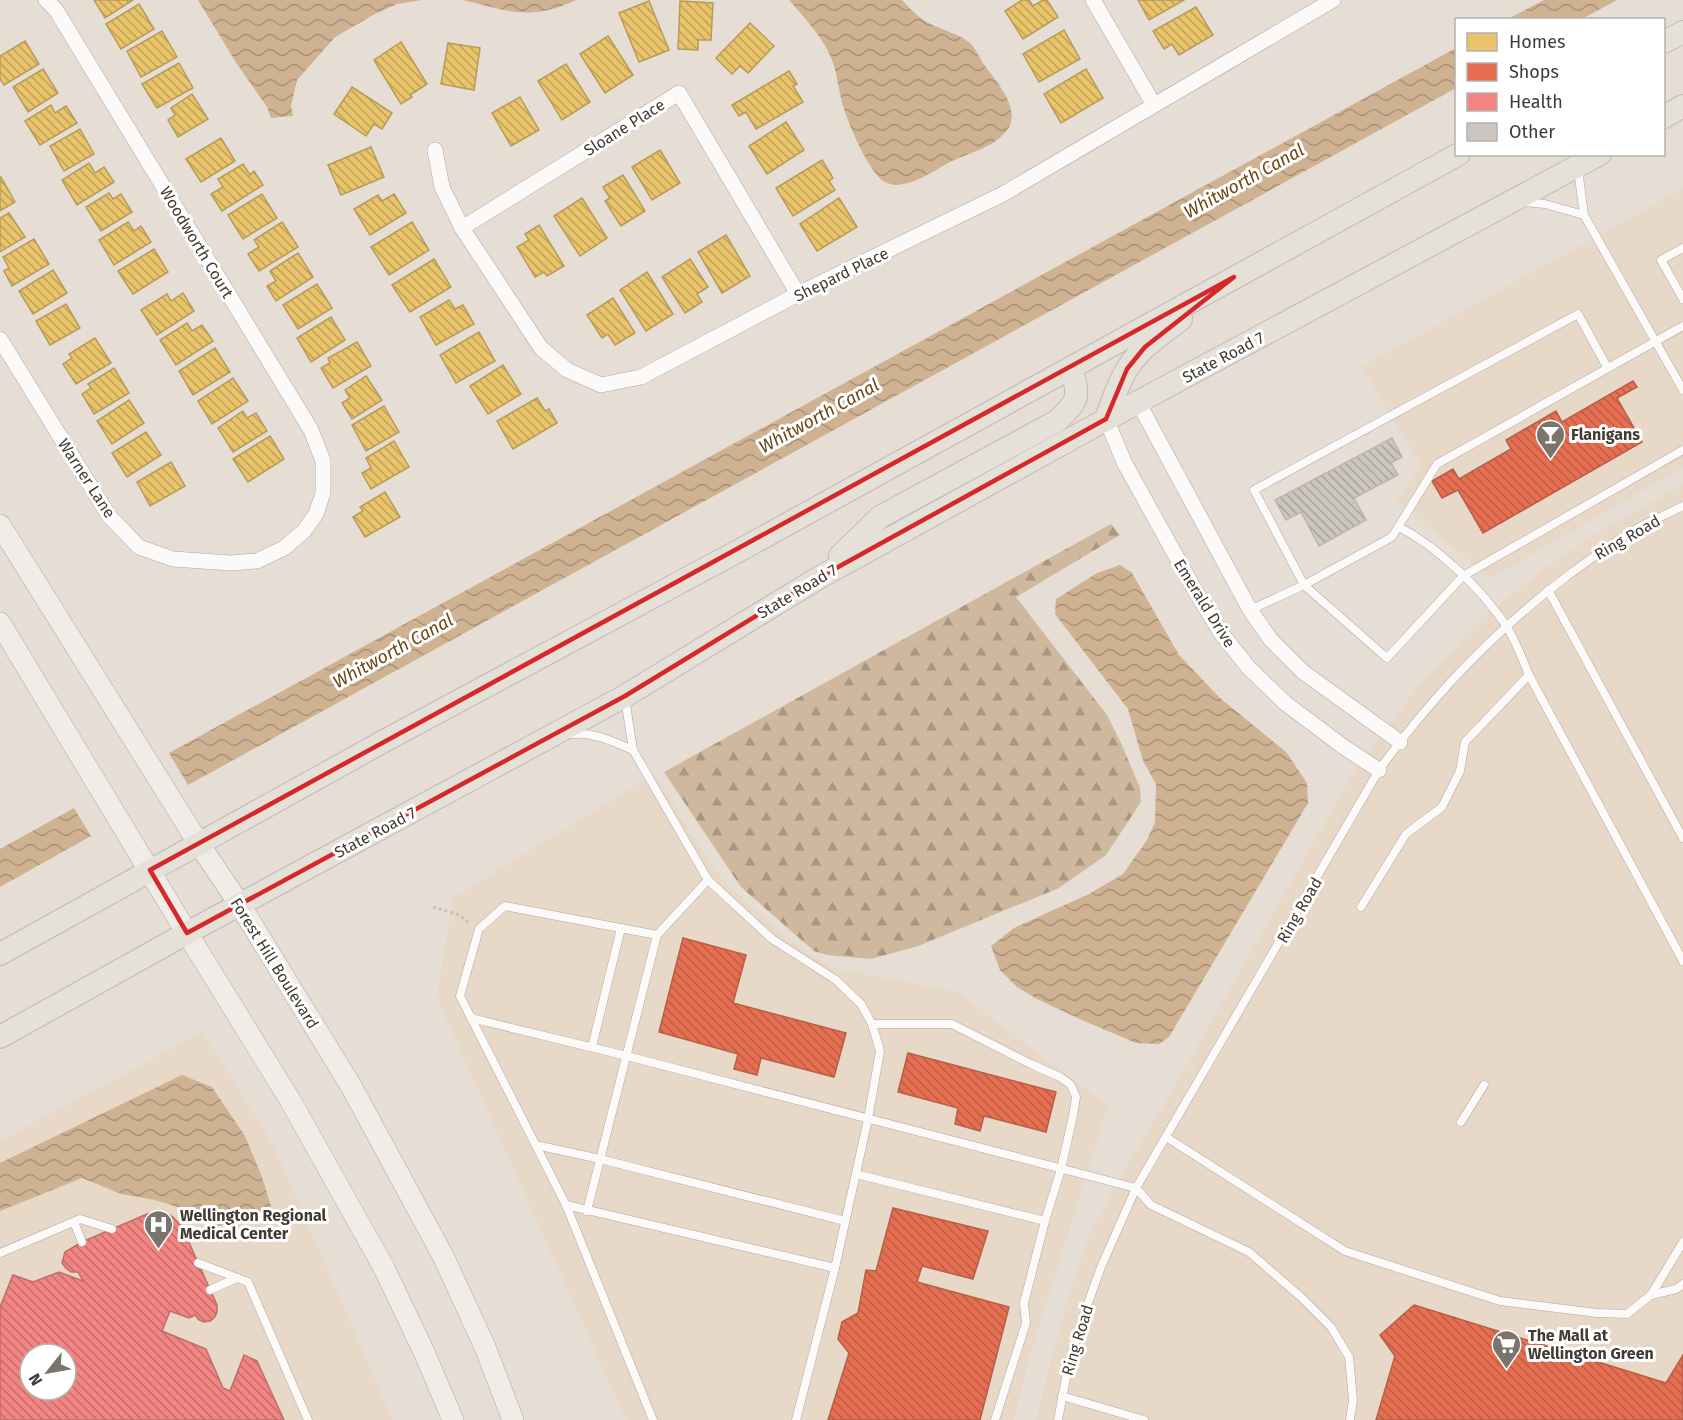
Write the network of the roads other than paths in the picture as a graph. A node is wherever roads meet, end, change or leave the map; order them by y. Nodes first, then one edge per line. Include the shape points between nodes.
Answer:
1 (46, 0) edge
2 (1093, 0) edge
3 (1333, 0) edge
4 (1683, 32) edge
5 (1665, 41) edge
6 (1154, 105) junction
7 (1683, 106) edge
8 (1665, 116) edge
9 (435, 150) dead end
10 (1455, 156) edge
11 (1597, 156) edge
12 (1578, 167) junction
13 (1515, 201) junction
14 (1584, 215) junction
15 (462, 228) junction
16 (1683, 248) edge
17 (1234, 277) junction
18 (798, 294) junction
19 (1683, 299) edge
20 (1683, 326) edge
21 (0, 339) edge
22 (1654, 341) junction
23 (1071, 368) junction
24 (1607, 368) junction
25 (1683, 390) edge
26 (1138, 402) junction
27 (1106, 419) junction
28 (1683, 450) edge
29 (323, 493) joint
30 (1683, 506) edge
31 (0, 525) edge
32 (1399, 527) junction
33 (820, 576) junction
34 (1463, 576) junction
35 (1304, 585) junction
36 (1548, 590) junction
37 (1250, 610) junction
38 (0, 623) edge
39 (1506, 626) junction
40 (1529, 675) junction
41 (625, 696) junction
42 (554, 735) junction
43 (1400, 742) junction
44 (633, 750) junction
45 (1379, 770) junction
46 (1683, 838) edge
47 (198, 844) junction
48 (150, 870) junction
49 (708, 880) junction
50 (240, 905) junction
51 (1361, 907) dead end
52 (621, 928) junction
53 (187, 933) junction
54 (657, 935) junction
55 (0, 954) edge
56 (1683, 961) edge
57 (471, 1018) junction
58 (872, 1024) junction
59 (0, 1037) edge
60 (592, 1047) junction
61 (627, 1056) junction
62 (1484, 1085) dead end
63 (868, 1119) junction
64 (1461, 1122) dead end
65 (1166, 1137) junction
66 (536, 1145) junction
67 (600, 1160) junction
68 (1061, 1169) junction
69 (856, 1174) junction
70 (1136, 1188) junction
71 (566, 1205) junction
72 (587, 1210) junction
73 (845, 1221) junction
74 (1045, 1221) junction
75 (74, 1222) junction
76 (112, 1229) dead end
77 (82, 1242) dead end
78 (1683, 1242) edge
79 (0, 1253) edge
80 (198, 1263) dead end
81 (835, 1268) junction
82 (237, 1278) junction
83 (1683, 1284) edge
84 (210, 1290) dead end
85 (1651, 1295) junction
86 (1062, 1396) junction
87 (308, 1420) edge
88 (453, 1420) edge
89 (513, 1420) edge
90 (653, 1420) edge
91 (796, 1420) edge
92 (995, 1420) edge
93 (1058, 1420) edge
94 (1144, 1420) edge
95 (1350, 1420) edge

1 - 29 street, Woodworth Court via 57,10 311,430 323,461
2 - 6 street
3 - 6 street, Shepard Place
4 - 5 main road
6 - 18 street, Shepard Place via 1003,194
7 - 8 main road
9 - 15 street, Shepard Place via 442,187
10 - 17 main road
11 - 12 main road, State Road 7
12 - 13 main road, State Road 7
12 - 14 lane
13 - 14 lane via 1545,204
13 - 26 main road, State Road 7
14 - 22 lane
15 - 18 street, Shepard Place via 541,348 567,370 601,385 641,376
15 - 18 street, Sloane Place via 679,93
16 - 19 lane via 1661,260
17 - 23 main road
17 - 27 main road via 1145,347 1127,369
20 - 22 lane
21 - 29 street, Warner Lane via 109,516 139,548 173,559 257,561 284,548 304,531 316,514
22 - 24 lane
22 - 25 lane
23 - 33 main road via 1078,389 1072,406 1057,421 880,517
23 - 47 main road
24 - 32 lane via 1437,464
24 - 35 lane via 1578,314 1254,490
26 - 27 main road, State Road 7
26 - 37 street
27 - 33 main road, State Road 7
27 - 45 street, Emerald Drive via 1125,464 1221,633 1248,667 1285,703
28 - 34 lane
30 - 36 lane, Ring Road via 1638,528
31 - 47 main road, Forest Hill Boulevard
32 - 34 lane
32 - 35 lane via 1392,537
33 - 41 main road, State Road 7
34 - 35 lane via 1387,658
34 - 39 lane
35 - 37 lane
36 - 39 lane, Ring Road
36 - 46 lane
37 - 43 street via 1271,640 1303,672
38 - 48 main road
39 - 40 lane
39 - 43 lane, Ring Road via 1472,658
40 - 51 lane via 1465,742 1460,771 1442,807 1406,834
40 - 56 lane
41 - 42 main road, State Road 7
41 - 44 lane
42 - 44 lane via 599,735
42 - 50 main road, State Road 7
43 - 45 lane, Ring Road
44 - 49 lane
45 - 65 lane, Ring Road
47 - 48 main road
47 - 50 main road, Forest Hill Boulevard
48 - 53 main road
48 - 55 main road
49 - 54 lane
49 - 58 lane via 772,939 836,980 861,1004
50 - 53 main road, State Road 7
50 - 89 main road, Forest Hill Boulevard via 351,1086 443,1256
52 - 54 lane
52 - 57 lane via 505,906 479,929 459,996
52 - 60 lane
53 - 59 main road, State Road 7
53 - 88 main road via 290,1100 384,1268
54 - 61 lane
57 - 60 lane
57 - 66 lane
58 - 63 lane via 880,1051
58 - 68 lane via 952,1024 1071,1085 1076,1097
60 - 61 lane
61 - 63 lane
61 - 67 lane
62 - 64 lane
63 - 68 lane
63 - 69 lane
65 - 70 lane, Ring Road
65 - 85 lane via 1345,1251 1395,1268 1500,1302 1597,1313 1627,1314
66 - 67 lane
66 - 71 lane
67 - 72 lane
67 - 73 lane
68 - 70 lane
68 - 74 lane
69 - 73 lane
69 - 74 lane
70 - 86 lane, Ring Road via 1101,1267 1069,1362
70 - 95 lane via 1151,1205 1249,1251 1331,1327 1349,1357 1353,1400
71 - 72 lane
71 - 90 lane
72 - 81 lane
73 - 81 lane
74 - 92 lane via 1024,1303 1026,1323
75 - 76 lane via 80,1219
75 - 77 lane
75 - 79 lane
78 - 85 lane
80 - 82 lane
81 - 91 lane
82 - 84 lane
82 - 87 lane via 248,1282
83 - 85 lane
86 - 93 lane, Ring Road
86 - 94 lane

